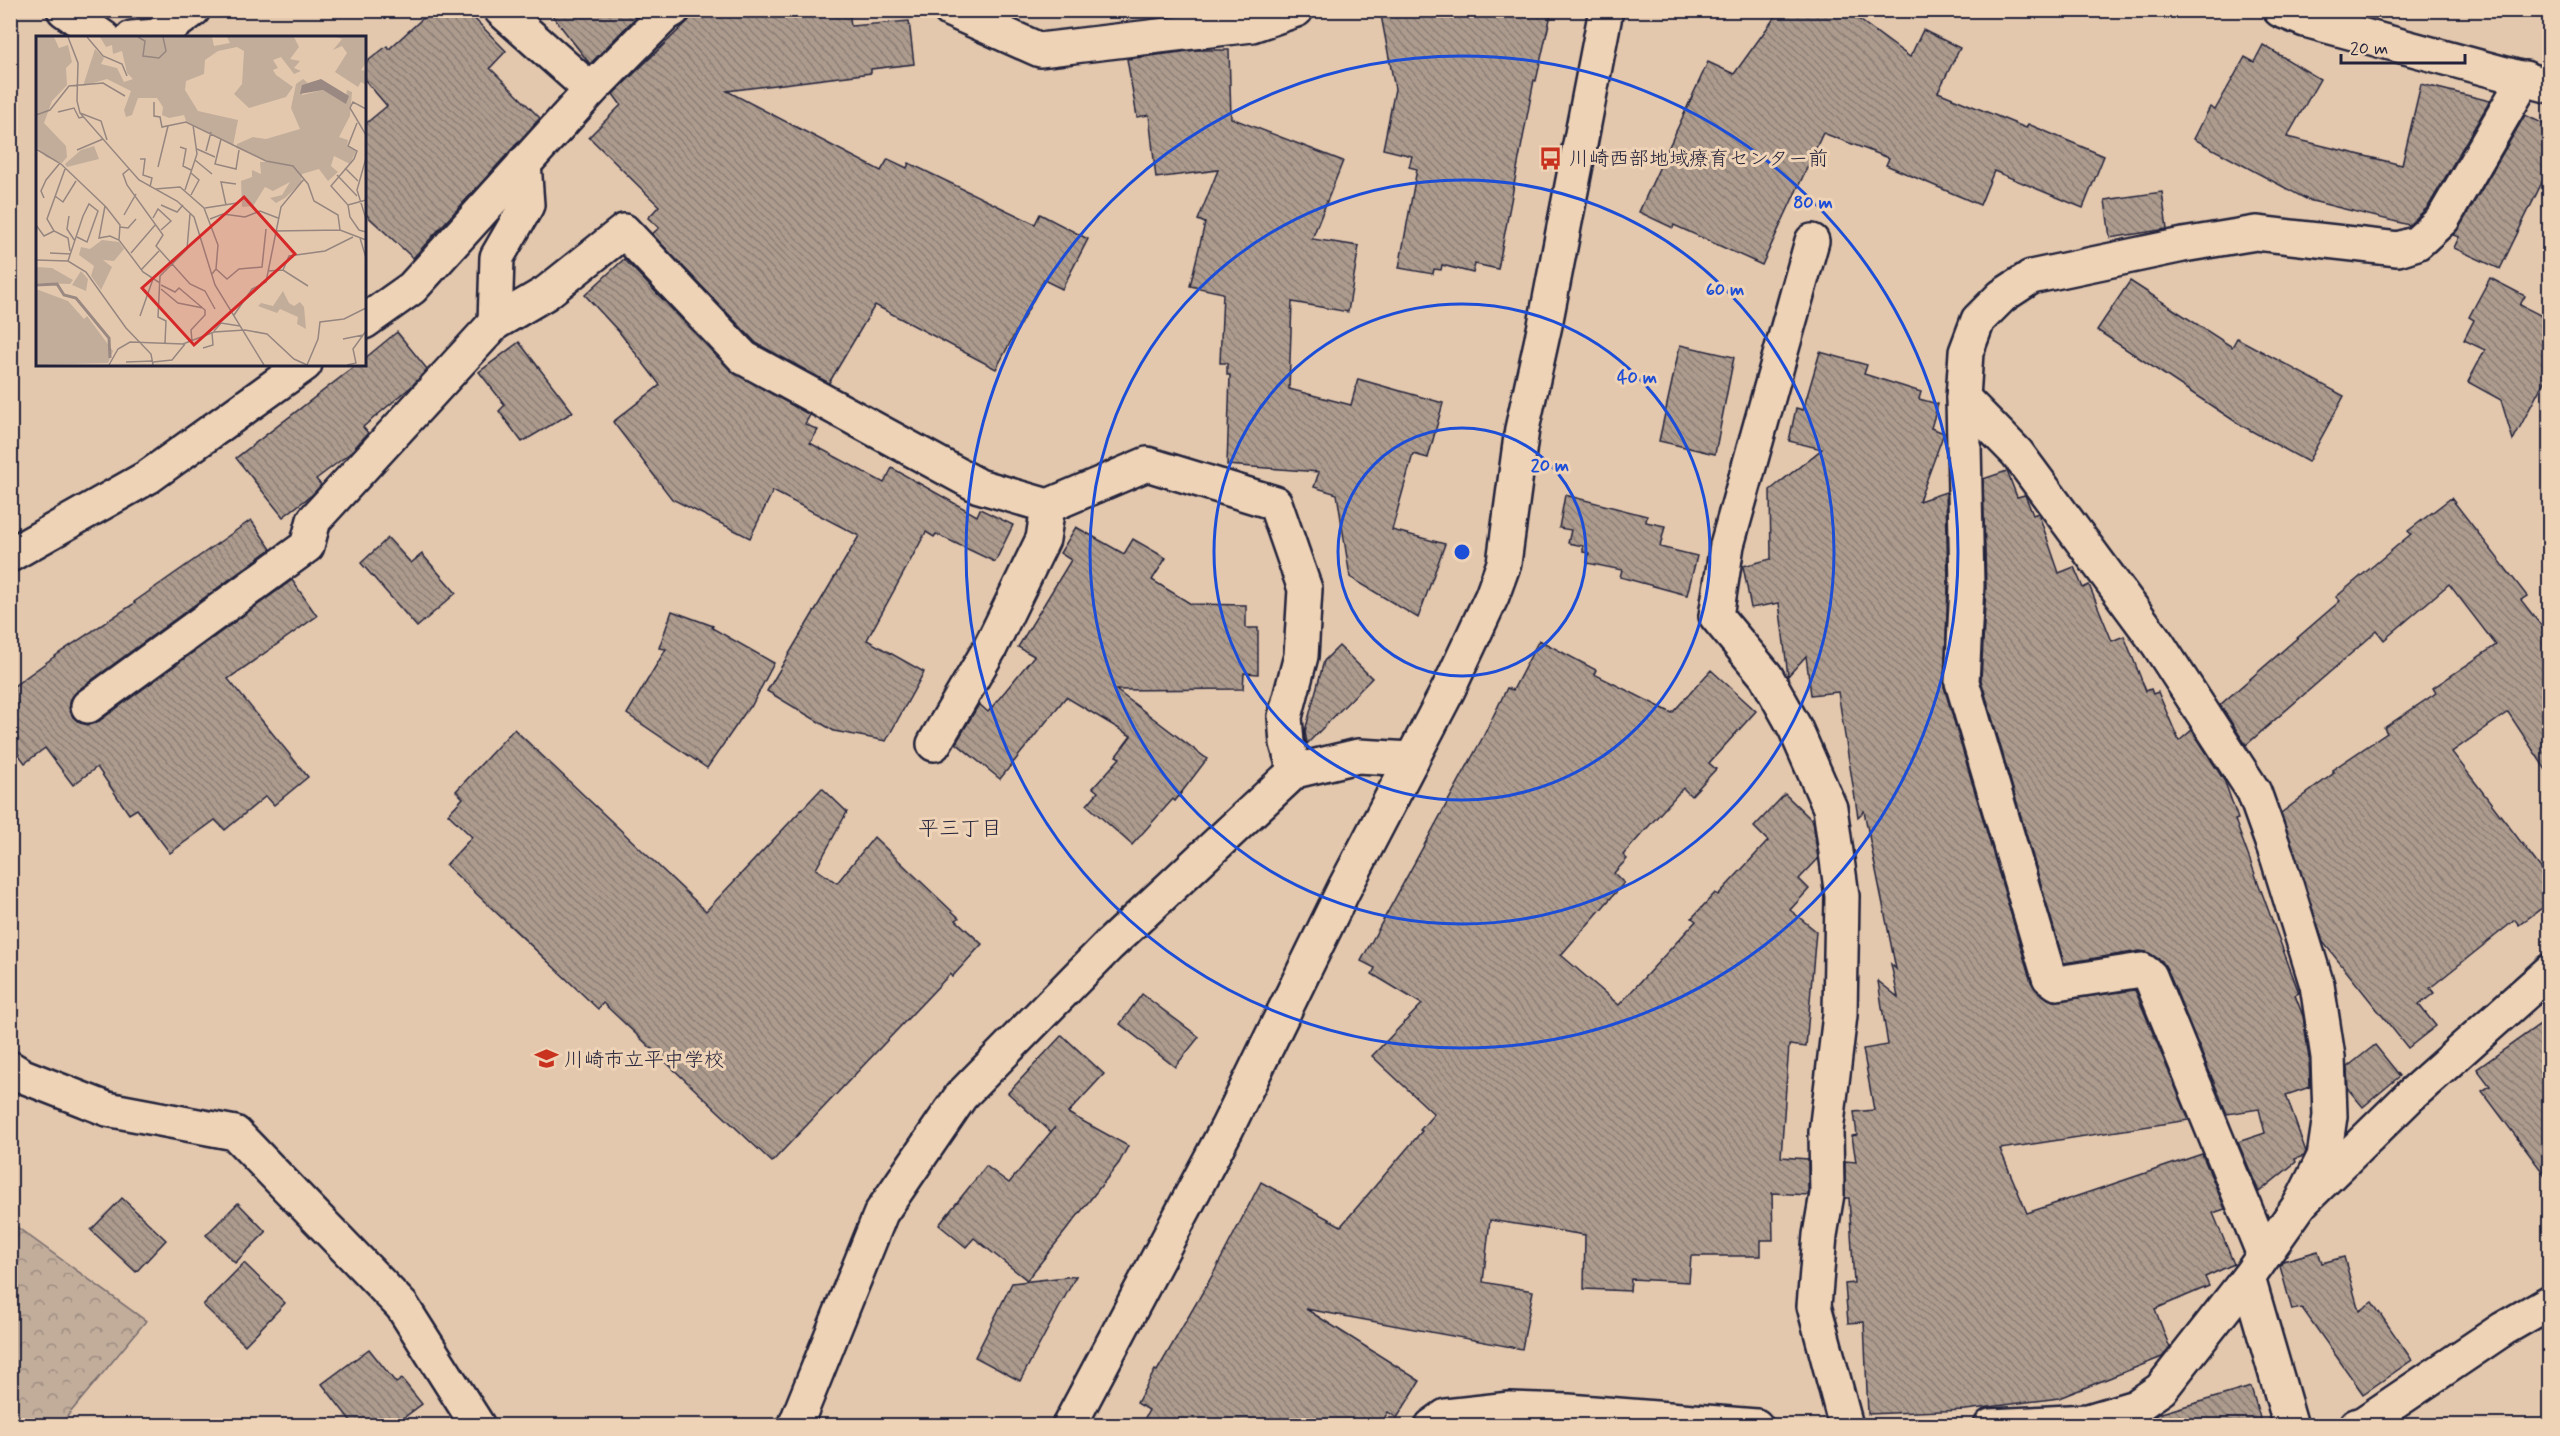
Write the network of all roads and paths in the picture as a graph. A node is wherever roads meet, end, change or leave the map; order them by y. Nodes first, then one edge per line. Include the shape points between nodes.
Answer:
1 (64, 10) edge
2 (193, 10) edge
3 (501, 10) edge
4 (673, 10) edge
5 (950, 10) edge
6 (1296, 10) edge
7 (1606, 10) edge
8 (2280, 10) edge
9 (101, 36) edge
10 (158, 36) edge
11 (2537, 82) edge
12 (591, 90) junction
13 (524, 164) junction
14 (1812, 241) dead end
15 (366, 321) edge
16 (495, 323) junction
17 (302, 366) edge
18 (1964, 398) junction
19 (1048, 506) junction
20 (10, 555) edge
21 (88, 706) dead end
22 (934, 744) dead end
23 (1412, 759) junction
24 (1295, 771) junction
25 (2550, 971) edge
26 (10, 1068) edge
27 (2301, 1203) junction
28 (2256, 1266) junction
29 (2550, 1302) edge
30 (478, 1425) edge
31 (795, 1425) edge
32 (1069, 1425) edge
33 (1432, 1425) edge
34 (1756, 1425) edge
35 (1846, 1425) edge
36 (1991, 1425) edge
37 (2291, 1425) edge
38 (2356, 1425) edge

1 - 9 street
2 - 10 street
3 - 12 street
4 - 12 street
5 - 6 street via 1040,50 1252,25
7 - 23 street via 1522,429 1504,563 1492,596
8 - 11 street
11 - 18 street via 2443,219 2416,243 2398,249 2256,233 2031,277 2002,296 1978,320 1966,352
12 - 13 street
13 - 15 street via 412,288
13 - 16 street via 527,205 497,257
14 - 35 street via 1727,545 1716,615 1766,676 1796,728 1830,808 1842,896 1840,1015 1826,1132 1827,1194 1814,1306
16 - 19 street via 546,293 624,231 744,358 980,486
16 - 21 street via 314,520 307,546
17 - 20 street via 147,477
18 - 27 street via 2017,453 2158,644 2254,792 2317,985 2328,1057 2330,1116 2324,1157
18 - 28 street via 1967,586 1962,682 2049,977 2057,982 2142,970 2150,976
19 - 22 street via 1043,539 990,648
19 - 24 street via 1147,464 1275,502 1305,589 1301,656 1285,717
23 - 24 street via 1358,756
23 - 32 street via 1221,1139
24 - 31 street via 1109,945 961,1096 881,1213
25 - 27 street via 2411,1095
26 - 30 street via 107,1109 235,1133 402,1306
27 - 28 street
28 - 36 street via 2161,1389 2135,1407 2088,1421
28 - 37 street
29 - 38 street
33 - 34 street via 1446,1416 1510,1409

